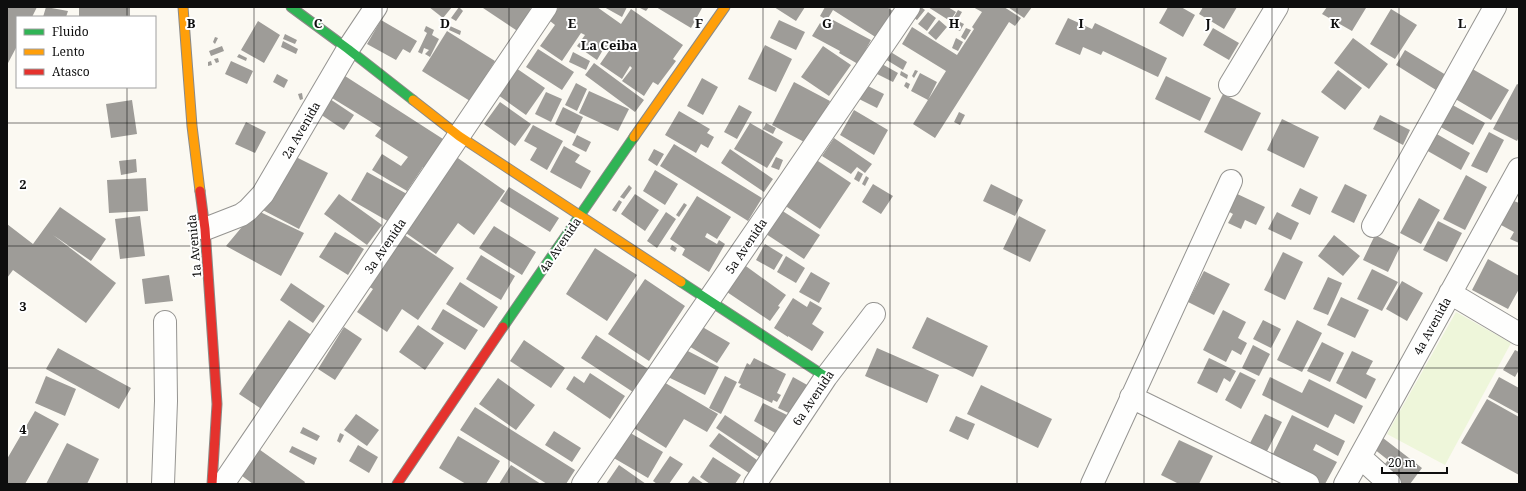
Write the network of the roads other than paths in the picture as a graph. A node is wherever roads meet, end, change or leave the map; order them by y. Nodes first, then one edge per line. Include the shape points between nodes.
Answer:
1 (183, 7) edge
2 (291, 7) edge
3 (376, 7) edge
4 (546, 7) edge
5 (725, 7) edge
6 (909, 7) edge
7 (1277, 7) edge
8 (1495, 7) edge
9 (348, 49) junction
10 (1230, 85) dead end
11 (459, 136) junction
12 (1519, 169) edge
13 (1231, 181) dead end
14 (580, 215) junction
15 (1373, 226) dead end
16 (205, 229) junction
17 (1450, 292) junction
18 (709, 301) junction
19 (874, 314) dead end
20 (165, 322) dead end
21 (1519, 334) edge
22 (826, 377) junction
23 (1131, 397) junction
24 (1360, 457) junction
25 (163, 484) edge
26 (212, 484) edge
27 (223, 484) edge
28 (397, 484) edge
29 (583, 484) edge
30 (755, 484) edge
31 (1092, 484) edge
32 (1308, 484) edge
33 (1345, 484) edge
34 (1390, 484) edge

1 - 16 street, 1a Avenida via 192,126
2 - 9 street
3 - 9 street, 2a Avenida
4 - 11 street, 3a Avenida
5 - 14 street, 4a Avenida
6 - 18 street, 5a Avenida
7 - 10 street
8 - 15 street
9 - 11 street
9 - 16 street, 2a Avenida via 263,194 241,215
11 - 14 street
11 - 27 street, 3a Avenida
12 - 17 street, 4a Avenida
13 - 23 street
14 - 18 street
14 - 28 street, 4a Avenida
16 - 26 street, 1a Avenida via 217,404
17 - 21 street
17 - 24 street, 4a Avenida
18 - 22 street
18 - 29 street, 5a Avenida
19 - 22 street, 6a Avenida
20 - 25 street
22 - 30 street, 6a Avenida
23 - 31 street
23 - 32 street
24 - 33 street, 4a Avenida
24 - 34 street

